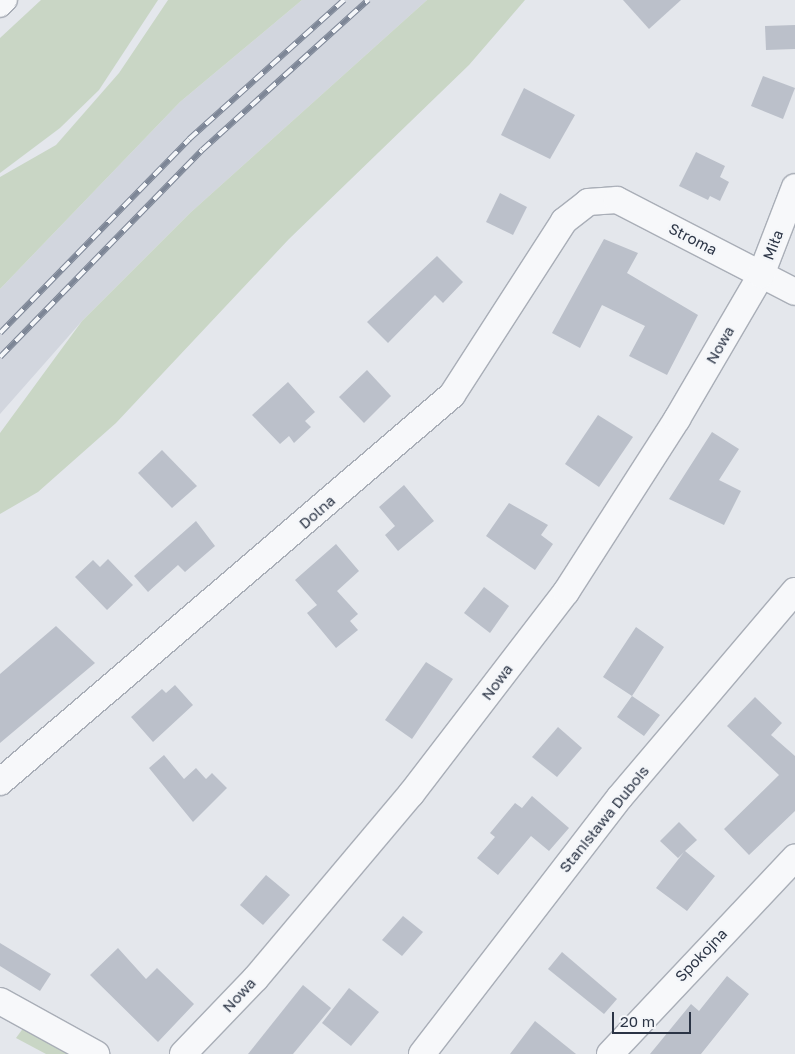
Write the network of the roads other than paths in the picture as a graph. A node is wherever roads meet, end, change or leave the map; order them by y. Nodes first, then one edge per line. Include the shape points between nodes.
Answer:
1 (7, 0) edge
2 (0, 7) edge
3 (795, 187) edge
4 (588, 202) joint
5 (762, 275) junction
6 (795, 292) edge
7 (795, 591) edge
8 (0, 782) edge
9 (795, 858) edge
10 (0, 1001) edge
11 (96, 1054) edge
12 (183, 1054) edge
13 (422, 1054) edge
14 (610, 1054) edge

1 - 2 street
3 - 5 street, Miła
4 - 5 street, Stroma via 617,200
4 - 8 street, Dolna via 564,221 452,395
5 - 6 street, Stroma
5 - 12 street, Nowa via 677,419 566,592 411,794 256,978
7 - 13 street, Stanisława Dubois via 620,797
9 - 14 street, Spokojna
10 - 11 street

